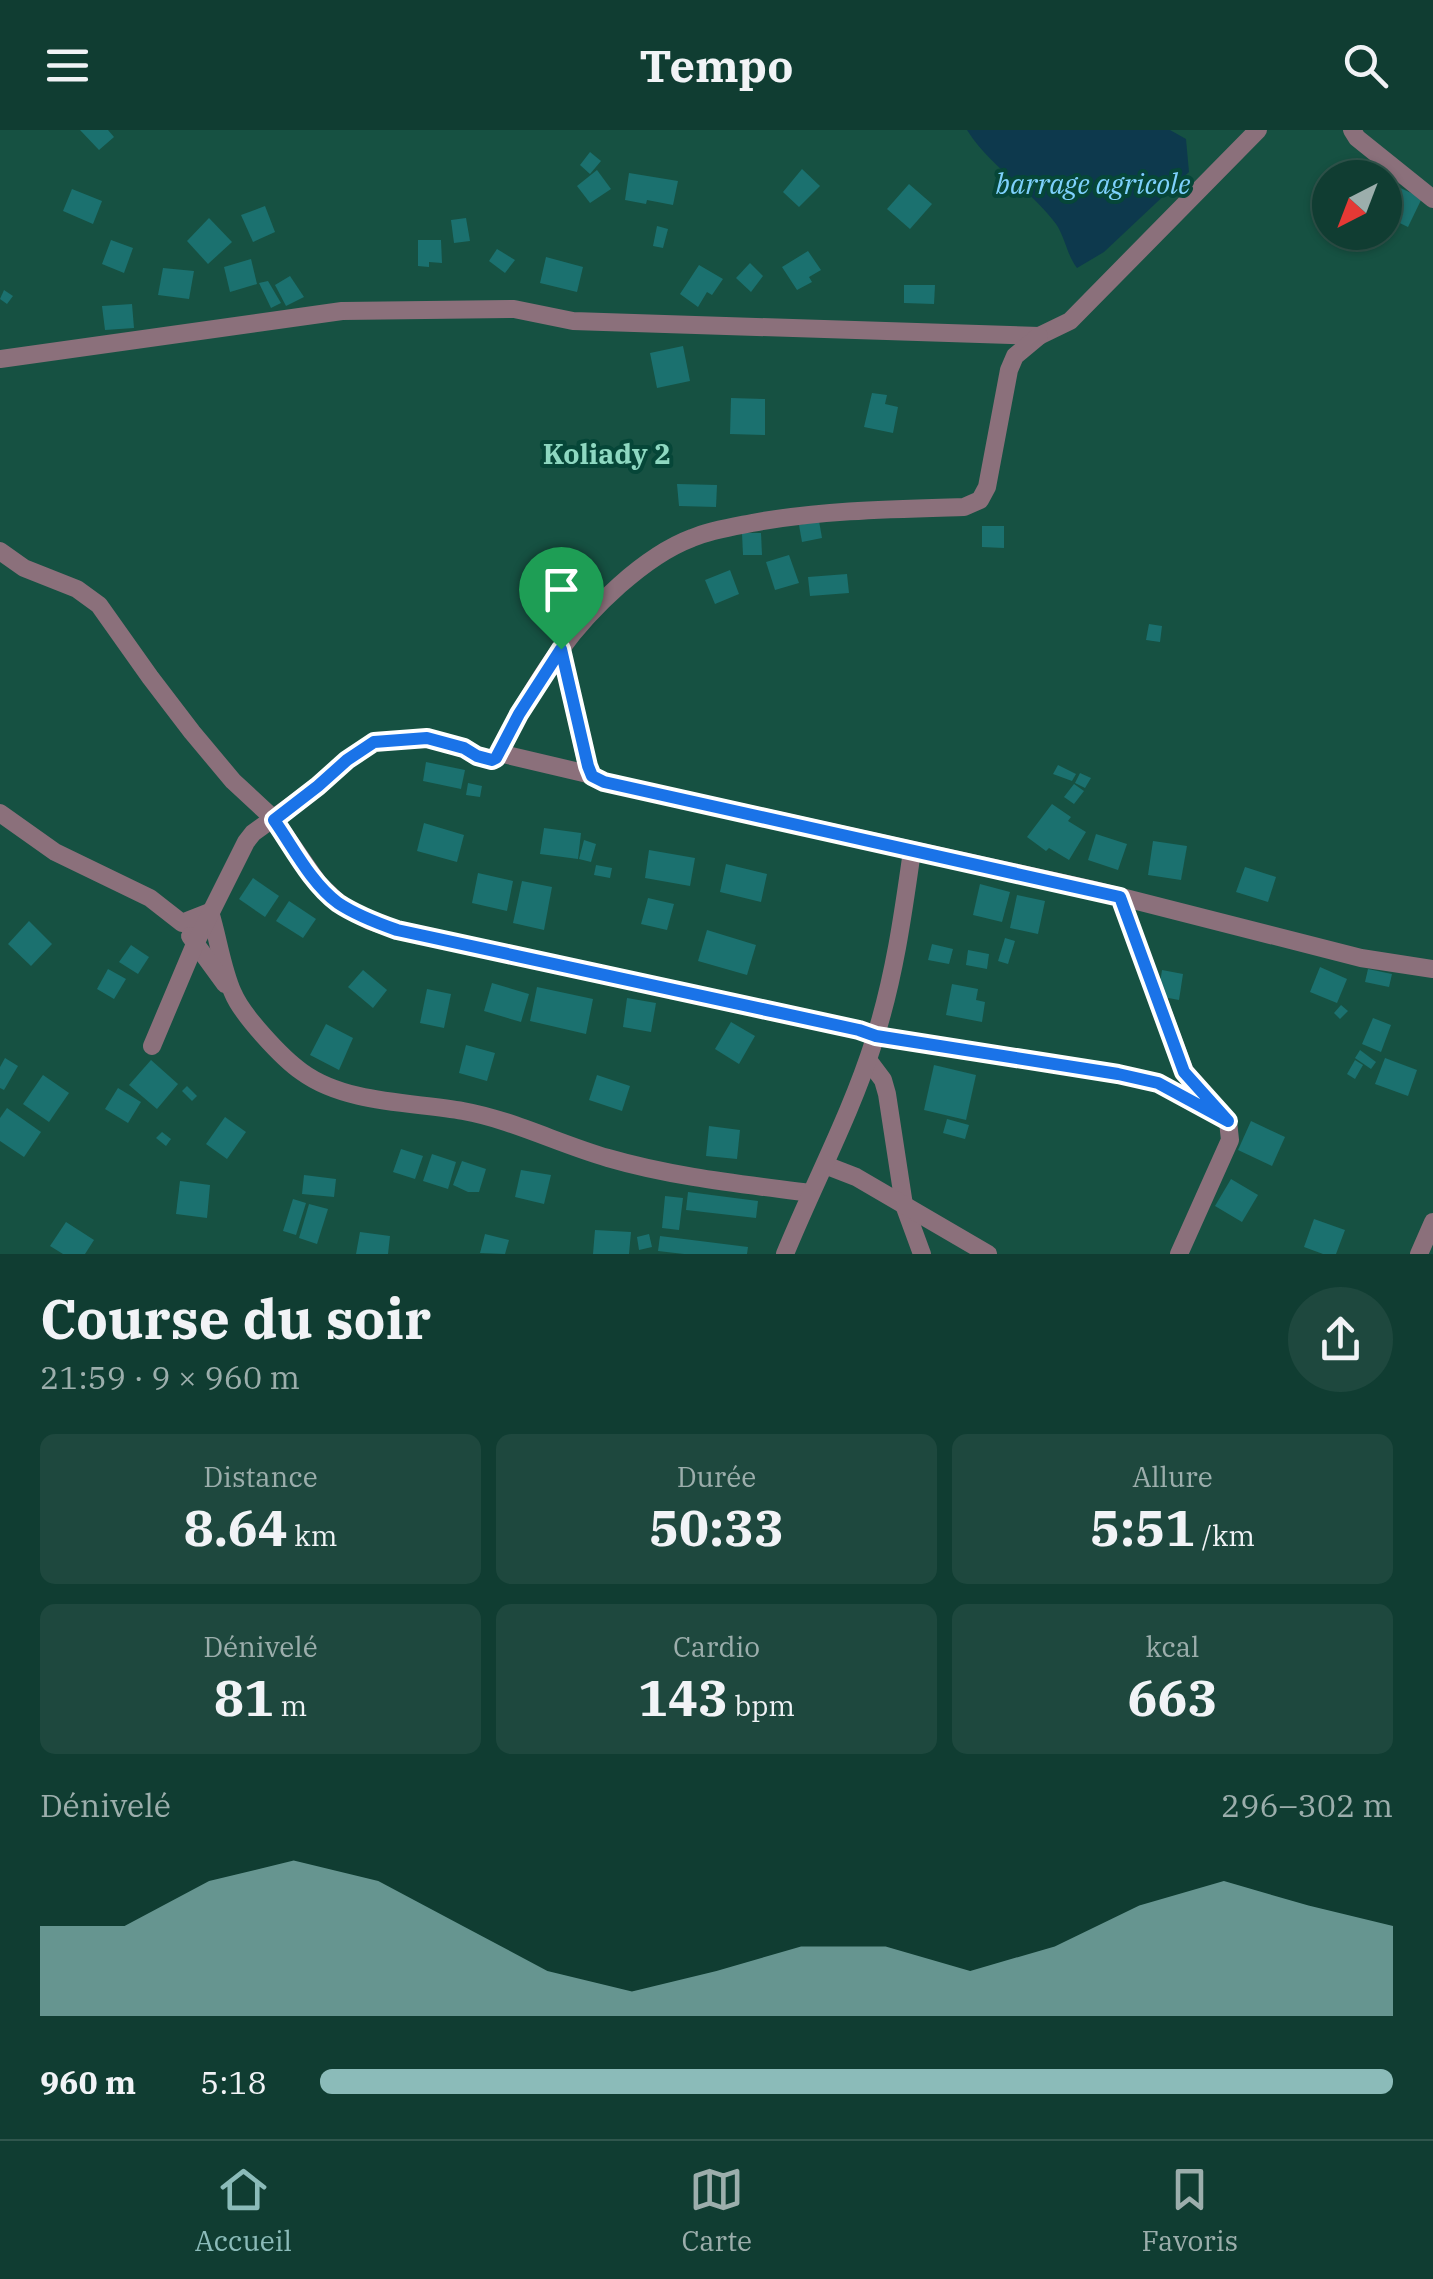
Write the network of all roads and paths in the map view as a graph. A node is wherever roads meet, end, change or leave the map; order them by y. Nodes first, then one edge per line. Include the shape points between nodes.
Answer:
1 (1258, 130) edge
2 (1352, 130) edge
3 (1433, 198) edge
4 (1039, 336) junction
5 (0, 359) edge
6 (0, 550) edge
7 (561, 649) junction
8 (499, 753) junction
9 (592, 776) junction
10 (0, 813) edge
11 (274, 820) junction
12 (912, 852) junction
13 (1120, 897) junction
14 (210, 912) junction
15 (182, 923) junction
16 (194, 944) junction
17 (1433, 969) edge
18 (233, 994) junction
19 (876, 1036) junction
20 (152, 1046) dead end
21 (868, 1060) junction
22 (1228, 1121) junction
23 (825, 1165) junction
24 (810, 1193) junction
25 (904, 1205) junction
26 (1433, 1222) edge
27 (784, 1254) edge
28 (922, 1254) edge
29 (988, 1254) edge
30 (1179, 1254) edge
31 (1418, 1254) edge

1 - 4 street via 1070,321
2 - 3 street
4 - 5 street via 573,321 514,309 342,311
4 - 7 street via 1009,370 980,500 964,507 802,514 690,538 630,576
6 - 11 street via 99,605 192,732
7 - 8 street
7 - 9 street
8 - 9 street
8 - 11 street via 488,760 427,738 374,742
9 - 12 street
10 - 15 street
11 - 14 street via 246,842
11 - 19 street via 319,884 370,921
12 - 13 street
12 - 19 street
13 - 17 street via 1360,958
13 - 22 street via 1184,1072
14 - 15 street
14 - 16 street
14 - 18 street
15 - 16 street
16 - 18 street
16 - 20 street
18 - 24 street via 302,1072 344,1091 506,1121 548,1139 694,1177
19 - 21 street
19 - 22 street via 1158,1083
21 - 23 street
21 - 25 street via 887,1094
22 - 30 street via 1230,1140
23 - 24 street
23 - 25 street
24 - 27 street
25 - 28 street
25 - 29 street
26 - 31 street

